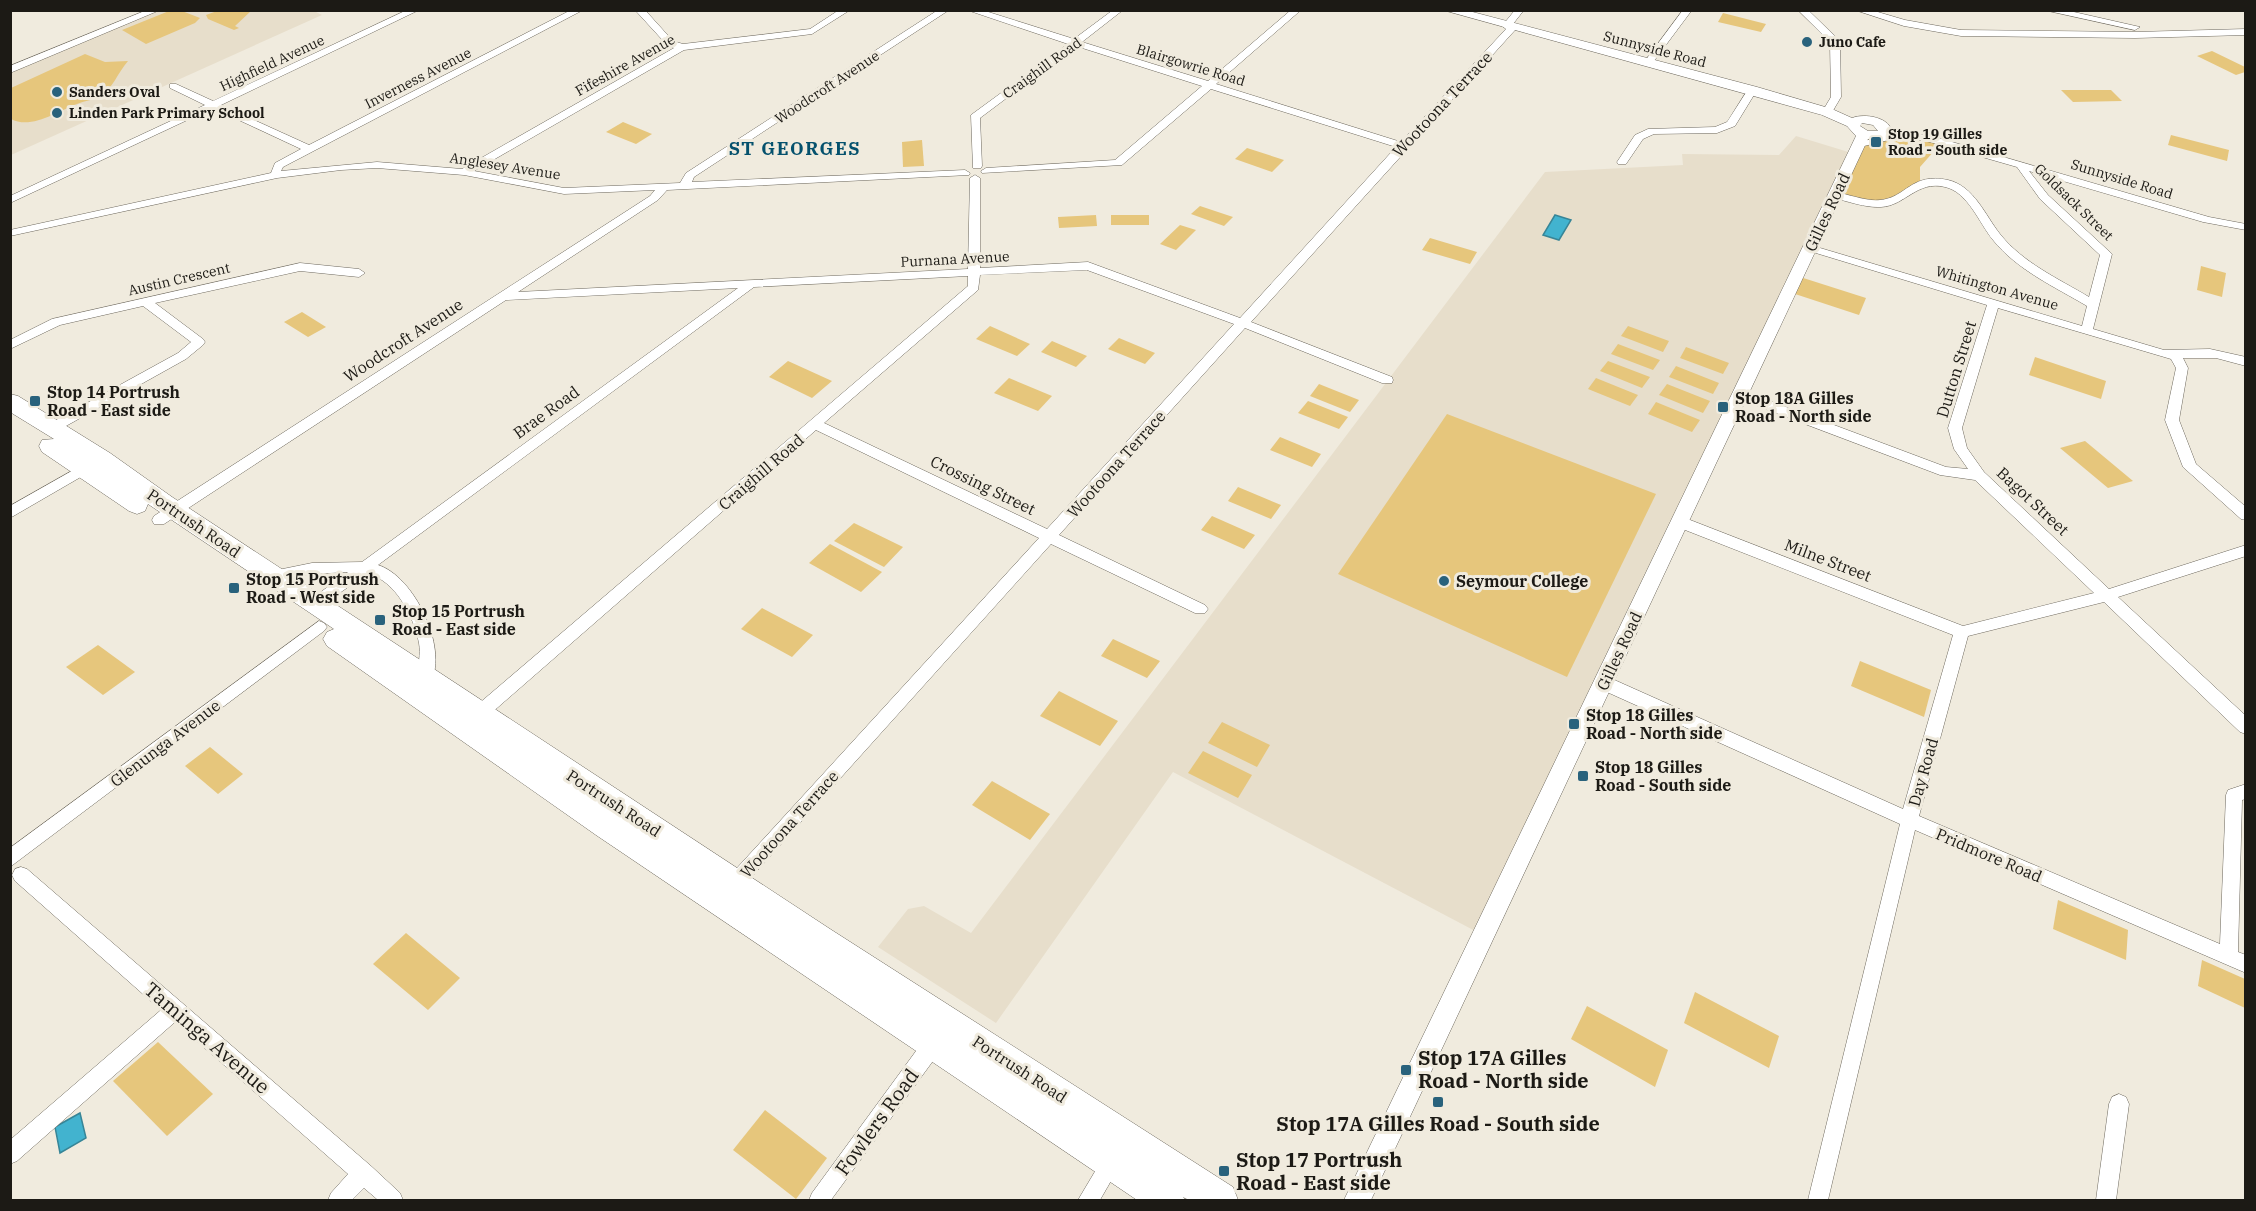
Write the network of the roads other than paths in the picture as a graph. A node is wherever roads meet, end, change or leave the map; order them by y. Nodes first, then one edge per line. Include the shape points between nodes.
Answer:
1 (156, 10) edge
2 (415, 10) edge
3 (579, 10) edge
4 (639, 10) edge
5 (846, 10) edge
6 (945, 10) edge
7 (971, 10) edge
8 (1119, 10) edge
9 (1297, 10) edge
10 (1449, 10) edge
11 (1520, 10) edge
12 (1688, 10) edge
13 (1802, 10) edge
14 (1860, 10) edge
15 (2048, 10) edge
16 (1510, 27) junction
17 (2246, 32) edge
18 (2182, 34) junction
19 (1075, 43) junction
20 (682, 47) junction
21 (1648, 63) junction
22 (10, 70) edge
23 (1209, 85) junction
24 (173, 86) dead end
25 (1752, 90) junction
26 (212, 105) junction
27 (1827, 112) junction
28 (1886, 131) joint
29 (1859, 134) junction
30 (1909, 134) junction
31 (1403, 146) junction
32 (309, 149) junction
33 (1622, 162) dead end
34 (2021, 165) junction
35 (464, 172) junction
36 (976, 172) junction
37 (277, 175) junction
38 (684, 186) junction
39 (663, 188) junction
40 (1835, 195) junction
41 (10, 200) edge
42 (2246, 227) edge
43 (10, 232) edge
44 (1810, 248) junction
45 (359, 273) dead end
46 (976, 273) junction
47 (749, 285) junction
48 (504, 296) junction
49 (145, 302) junction
50 (1994, 304) junction
51 (2094, 305) junction
52 (1243, 323) junction
53 (2087, 330) junction
54 (10, 345) edge
55 (2176, 357) junction
56 (2246, 362) edge
57 (1388, 380) dead end
58 (1741, 395) junction
59 (10, 401) edge
60 (10, 419) edge
61 (816, 424) junction
62 (52, 428) junction
63 (93, 464) junction
64 (1979, 475) junction
65 (10, 513) edge
66 (166, 515) junction
67 (2246, 515) edge
68 (1680, 522) junction
69 (1050, 537) junction
70 (2246, 550) edge
71 (363, 568) junction
72 (273, 576) junction
73 (2107, 594) junction
74 (1200, 609) dead end
75 (317, 616) junction
76 (1962, 632) junction
77 (425, 677) junction
78 (1604, 683) junction
79 (472, 720) junction
80 (2246, 727) edge
81 (2246, 791) edge
82 (1909, 820) junction
83 (16, 867) edge
84 (727, 892) junction
85 (2237, 960) edge
86 (175, 1010) junction
87 (934, 1043) junction
88 (2119, 1104) dead end
89 (1119, 1151) junction
90 (10, 1154) edge
91 (364, 1173) junction
92 (338, 1200) edge
93 (393, 1200) edge
94 (819, 1200) edge
95 (1088, 1200) edge
96 (1167, 1200) edge
97 (1220, 1200) edge
98 (1357, 1200) edge
99 (1818, 1200) edge
100 (2106, 1200) edge

1 - 22 street
2 - 26 street, Highfield Avenue
3 - 32 street, Inverness Avenue
4 - 20 street via 670,43
5 - 20 street, Fifeshire Avenue via 812,31
6 - 38 street, Woodcroft Avenue via 690,175
7 - 19 street, Blairgowrie Road
8 - 19 street, Craighill Road
9 - 23 street, Anglesey Avenue
10 - 16 street, Sunnyside Road
11 - 16 street, Wootoona Terrace
12 - 21 street
13 - 27 street via 1835,41 1836,97
14 - 18 street via 1904,23 1962,33
15 - 18 street
16 - 21 street, Sunnyside Road
16 - 31 street, Wootoona Terrace
17 - 18 street
19 - 23 street, Blairgowrie Road
19 - 36 street, Craighill Road via 975,117
20 - 35 street, Fifeshire Avenue
21 - 25 street, Sunnyside Road
23 - 31 street, Blairgowrie Road
23 - 36 street, Anglesey Avenue via 1118,163
24 - 26 street
25 - 27 street, Sunnyside Road
25 - 33 street via 1731,124 1717,130 1652,130 1639,137
26 - 32 street
26 - 41 street, Highfield Avenue
27 - 29 street, Sunnyside Road
28 - 29 street via 1877,136
28 - 30 street, Sunnyside Road
29 - 30 street
29 - 40 street, Gilles Road
30 - 34 street, Sunnyside Road
31 - 52 street, Wootoona Terrace
32 - 37 street, Inverness Avenue via 279,165
34 - 42 street, Sunnyside Road via 2207,220
34 - 51 street, Goldsack Street via 2022,173 2038,191 2106,254
35 - 37 street, Anglesey Avenue via 377,165
35 - 39 street, Anglesey Avenue via 564,191
36 - 38 street, Anglesey Avenue
36 - 46 street, Craighill Road
37 - 43 street, Anglesey Avenue
38 - 39 street, Anglesey Avenue
39 - 48 street, Woodcroft Avenue via 654,198
40 - 44 street, Gilles Road
40 - 51 street via 1881,204 1920,183 1946,183 1964,191 2016,258
44 - 50 street, Whitington Avenue
44 - 58 street, Gilles Road
45 - 49 street, Austin Crescent via 300,267
46 - 47 street, Purnana Avenue
46 - 52 street, Purnana Avenue via 1088,266
46 - 61 street, Craighill Road via 974,287
47 - 48 street, Purnana Avenue
47 - 71 street, Brae Road
48 - 66 street, Woodcroft Avenue
49 - 54 street, Austin Crescent via 56,322
49 - 62 street via 199,342 182,356
50 - 53 street, Whitington Avenue
50 - 64 street, Dutton Street via 1955,428 1961,449
51 - 53 street, Goldsack Street
52 - 57 street, Purnana Avenue
52 - 69 street, Wootoona Terrace
53 - 55 street, Whitington Avenue
55 - 56 street via 2212,353
55 - 67 street via 2182,368 2172,420 2190,467
58 - 64 street, Bagot Street via 1945,472
58 - 68 street, Gilles Road
59 - 62 highway, Portrush Road
60 - 63 highway, Portrush Road
61 - 69 street, Crossing Street
61 - 79 street, Craighill Road
62 - 63 highway, Portrush Road
63 - 65 street
63 - 66 highway, Portrush Road
64 - 73 street, Bagot Street
66 - 72 highway, Portrush Road
66 - 75 highway, Portrush Road
68 - 76 street, Milne Street
68 - 78 street, Gilles Road
69 - 74 street, Crossing Street
69 - 84 street, Wootoona Terrace
70 - 73 street
71 - 72 street via 295,570
71 - 75 street, Brae Road
71 - 77 street via 383,572 405,593 427,645
72 - 75 highway, Portrush Road
73 - 76 street
73 - 80 street, Bagot Street
75 - 77 highway, Portrush Road
75 - 79 highway, Portrush Road
75 - 83 street, Glenunga Avenue
76 - 82 street, Day Road
77 - 79 highway, Portrush Road
78 - 82 street, Pridmore Road
78 - 98 street, Gilles Road
79 - 84 highway, Portrush Road via 530,774
81 - 85 street via 2234,795
82 - 85 street, Pridmore Road
82 - 99 street, Day Road
83 - 86 street, Taminga Avenue
84 - 87 highway, Portrush Road
84 - 89 highway, Portrush Road
86 - 90 street
86 - 91 street, Taminga Avenue
87 - 89 highway, Portrush Road
87 - 94 street, Fowlers Road
88 - 100 street
89 - 95 street
89 - 96 highway, Portrush Road
89 - 97 highway, Portrush Road
91 - 92 street
91 - 93 street, Taminga Avenue

